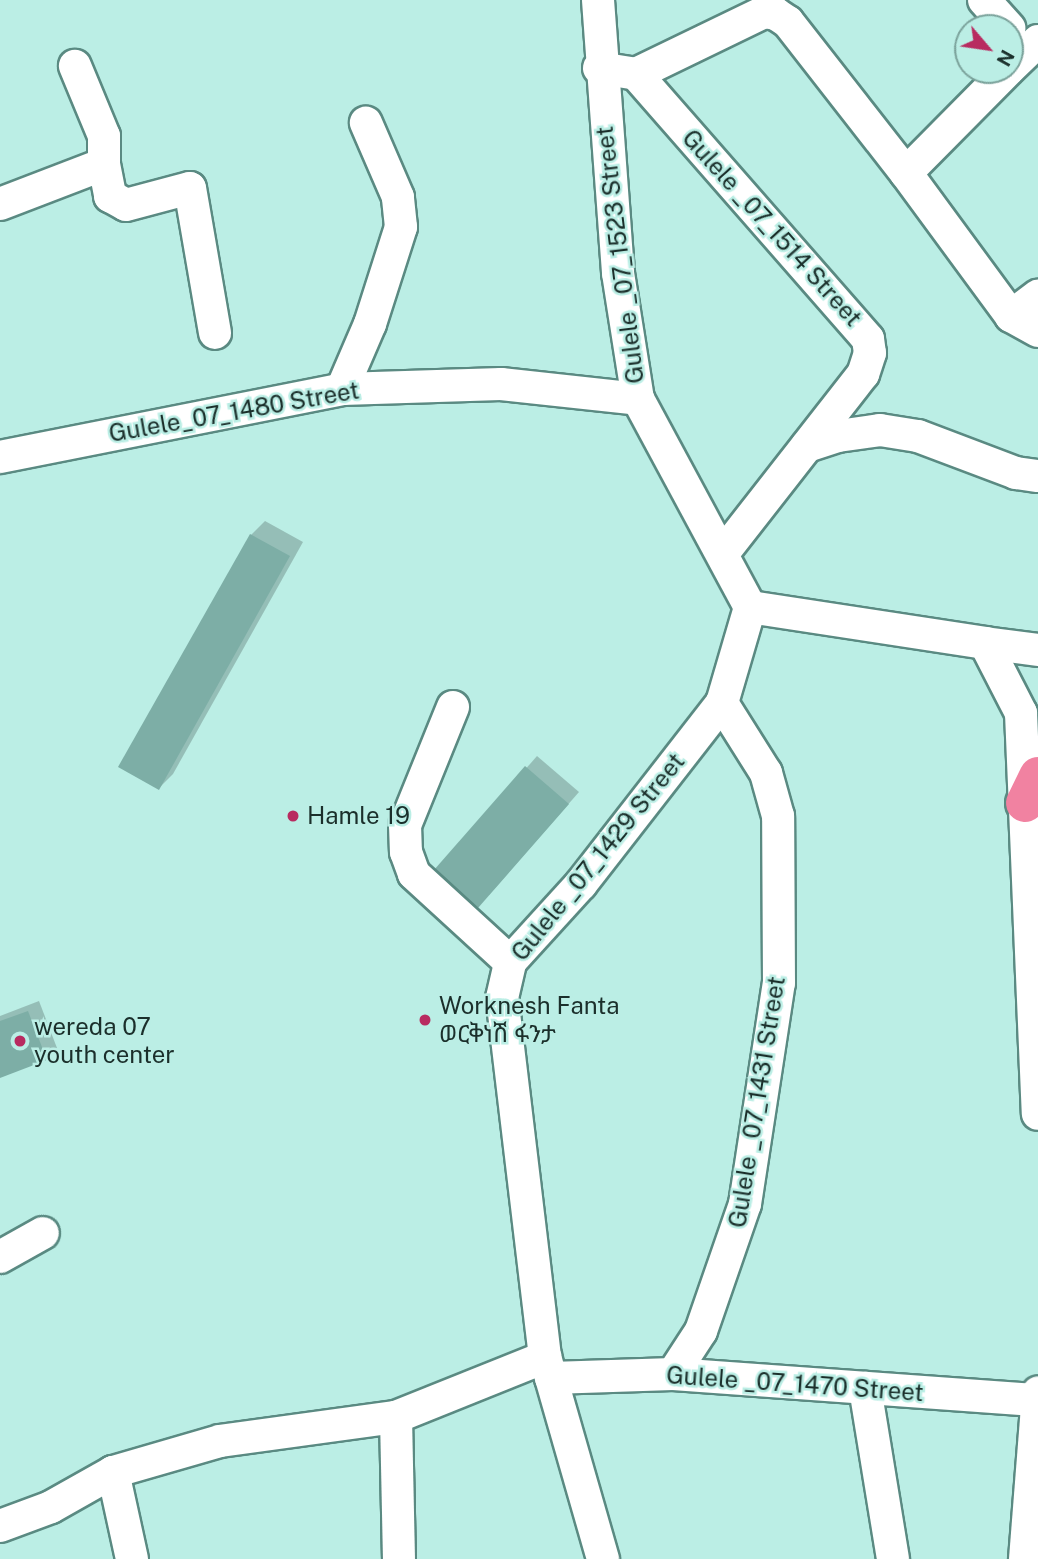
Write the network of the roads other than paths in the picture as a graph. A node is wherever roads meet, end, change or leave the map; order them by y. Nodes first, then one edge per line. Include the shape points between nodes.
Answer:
1 (597, 0) edge
2 (75, 66) dead end
3 (599, 68) junction
4 (636, 74) junction
5 (985, 84) edge
6 (366, 123) dead end
7 (104, 164) junction
8 (906, 173) junction
9 (0, 204) edge
10 (1038, 296) edge
11 (1025, 323) edge
12 (215, 333) dead end
13 (342, 389) junction
14 (638, 398) junction
15 (807, 446) junction
16 (0, 457) edge
17 (1038, 476) edge
18 (723, 552) junction
19 (750, 607) junction
20 (985, 643) junction
21 (1038, 650) edge
22 (722, 703) junction
23 (453, 707) dead end
24 (1031, 789) edge
25 (1032, 871) edge
26 (510, 962) junction
27 (1038, 1114) edge
28 (43, 1233) dead end
29 (0, 1257) edge
30 (548, 1368) junction
31 (673, 1374) junction
32 (864, 1388) junction
33 (1038, 1393) edge
34 (1038, 1400) edge
35 (396, 1417) junction
36 (113, 1472) junction
37 (0, 1526) edge
38 (132, 1559) edge
39 (399, 1559) edge
40 (603, 1559) edge
41 (893, 1559) edge
42 (1025, 1559) edge

1 - 3 street, Gulele _07_1523 Street
2 - 7 street via 104,136
3 - 4 street
3 - 14 street, Gulele _07_1523 Street via 618,273
4 - 8 street via 764,12 776,13 788,22
4 - 15 street, Gulele _07_1514 Street via 868,338 870,353 863,374
5 - 8 street
6 - 13 street via 398,197 401,227 370,324
7 - 9 street
7 - 12 street via 110,196 126,205 190,188
8 - 11 street
10 - 11 street
13 - 14 street, Gulele_07_1480 Street via 501,384
13 - 16 street, Gulele_07_1480 Street
14 - 18 street, Gulele _07_1523 Street
15 - 17 street via 880,430 918,436 1016,473
15 - 18 street, Gulele _07_1514 Street
18 - 19 street, Gulele _07_1523 Street
19 - 20 street
19 - 22 street
20 - 21 street
20 - 24 street via 1021,713
22 - 26 street, Gulele _07_1429 Street via 581,884
22 - 31 street, Gulele _07_1431 Street via 766,773 778,816 779,983 745,1204 701,1331
23 - 26 street via 405,825 406,852 414,874
24 - 25 street
25 - 27 street
26 - 30 street, Gulele _07_1429 Street via 502,998 507,1052
28 - 29 street
30 - 31 street, Gulele _07_1470 Street
30 - 35 street
30 - 40 street, Gulele _07_1429 Street
31 - 32 street, Gulele _07_1470 Street
32 - 34 street, Gulele _07_1470 Street
32 - 41 street
33 - 34 street
34 - 42 street
35 - 36 street via 220,1441
35 - 39 street
36 - 37 street via 51,1507
36 - 38 street

